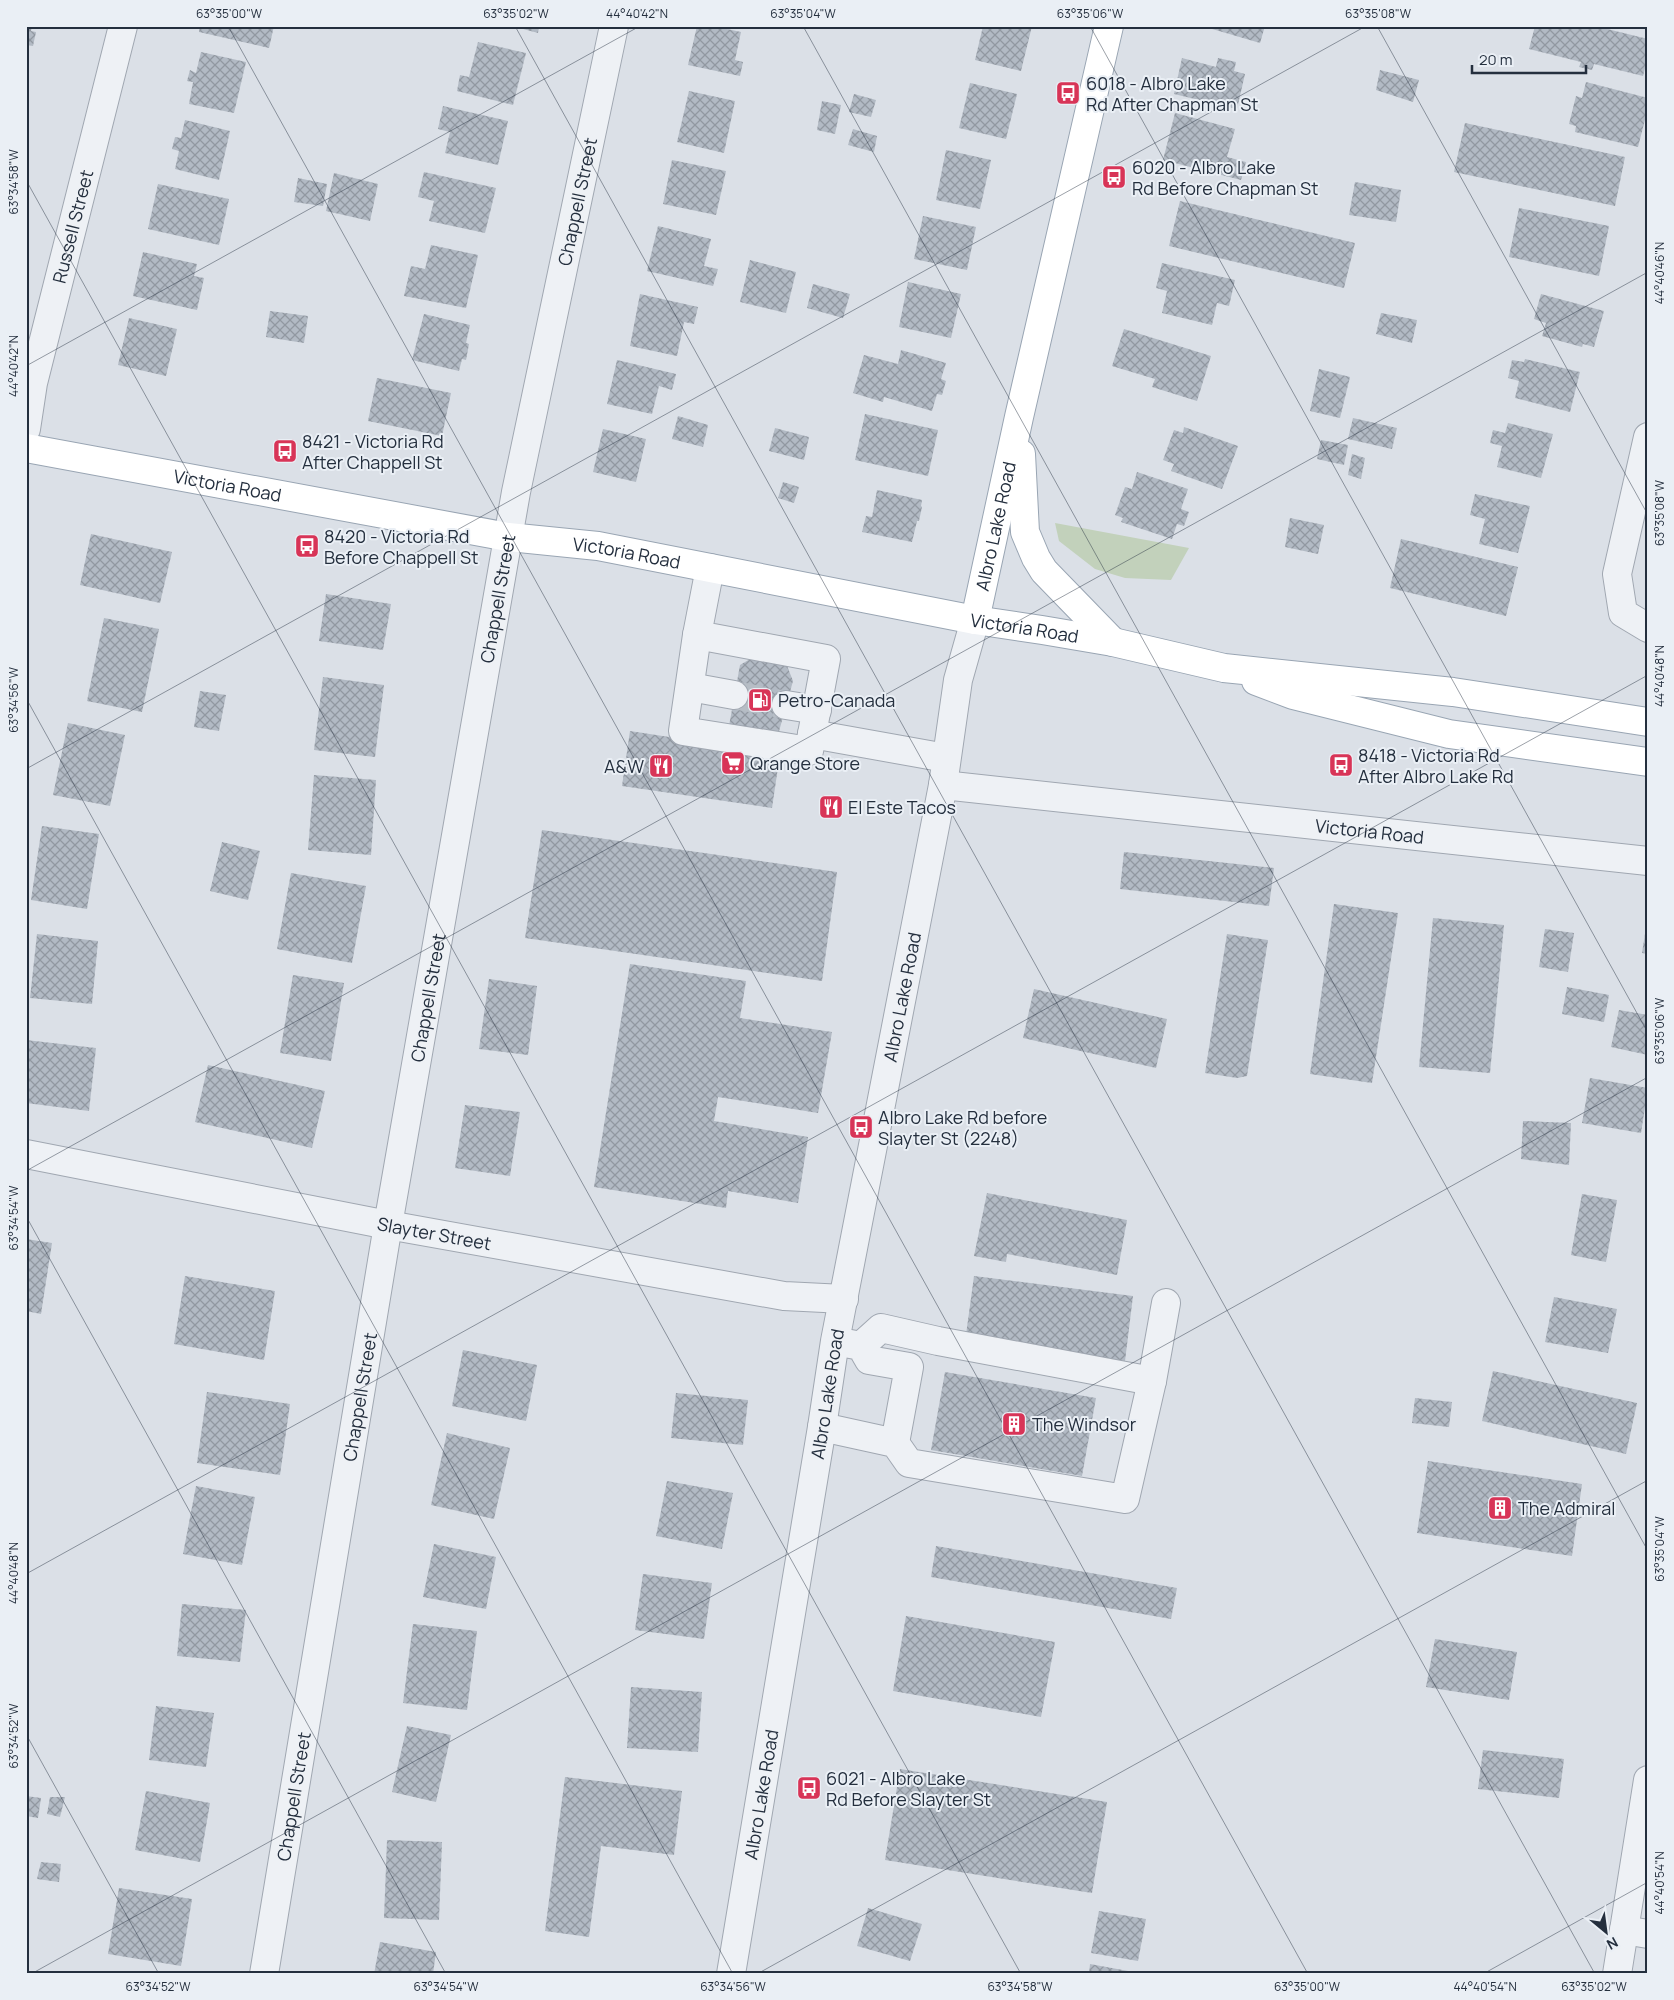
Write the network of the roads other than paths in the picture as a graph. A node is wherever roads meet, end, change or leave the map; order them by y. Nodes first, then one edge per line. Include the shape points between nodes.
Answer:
1 (123, 26) edge
2 (614, 26) edge
3 (1109, 26) edge
4 (1019, 417) junction
5 (26, 429) edge
6 (1648, 436) edge
7 (26, 448) edge
8 (508, 537) junction
9 (710, 568) junction
10 (975, 620) junction
11 (1648, 628) edge
12 (697, 635) junction
13 (1113, 642) junction
14 (1224, 668) junction
15 (690, 687) junction
16 (734, 695) tunnel mouth
17 (786, 705) tunnel mouth
18 (815, 722) junction
19 (1648, 722) edge
20 (946, 758) junction
21 (1648, 762) edge
22 (942, 786) junction
23 (1648, 861) edge
24 (26, 1154) edge
25 (388, 1225) junction
26 (844, 1299) junction
27 (1166, 1303) dead end
28 (835, 1340) junction
29 (861, 1346) junction
30 (1152, 1381) junction
31 (822, 1427) junction
32 (895, 1443) junction
33 (1648, 1780) edge
34 (1636, 1932) edge
35 (264, 1974) edge
36 (731, 1974) edge
37 (1617, 1974) edge

1 - 5 street, Russell Street via 33,384
2 - 8 street, Chappell Street
3 - 4 main road, Albro Lake Road
4 - 10 main road, Albro Lake Road
4 - 13 main road via 1025,532 1044,571
6 - 11 street via 1617,574 1623,613
7 - 8 main road, Victoria Road
8 - 9 main road, Victoria Road via 598,546
8 - 25 street, Chappell Street
9 - 10 main road, Victoria Road
9 - 12 street
10 - 13 main road, Victoria Road
10 - 20 street, Albro Lake Road via 958,680
12 - 15 street
12 - 18 street via 826,659
13 - 14 main road, Victoria Road
14 - 19 main road, Victoria Road via 1453,692
14 - 21 main road, Victoria Road via 1293,695 1449,734
15 - 16 street
15 - 18 street via 684,731 809,751
17 - 18 street
18 - 20 street
20 - 22 street, Albro Lake Road
22 - 23 street, Victoria Road
22 - 26 street, Albro Lake Road
24 - 25 street, Slayter Street
25 - 26 street, Slayter Street via 784,1296
25 - 35 street, Chappell Street
26 - 28 street, Albro Lake Road
27 - 30 street
28 - 29 street
28 - 31 street, Albro Lake Road
29 - 30 street via 881,1328
29 - 32 street via 869,1360 909,1367
30 - 32 street via 1125,1499 909,1463
31 - 32 street
31 - 36 street, Albro Lake Road
33 - 34 street
34 - 37 street

